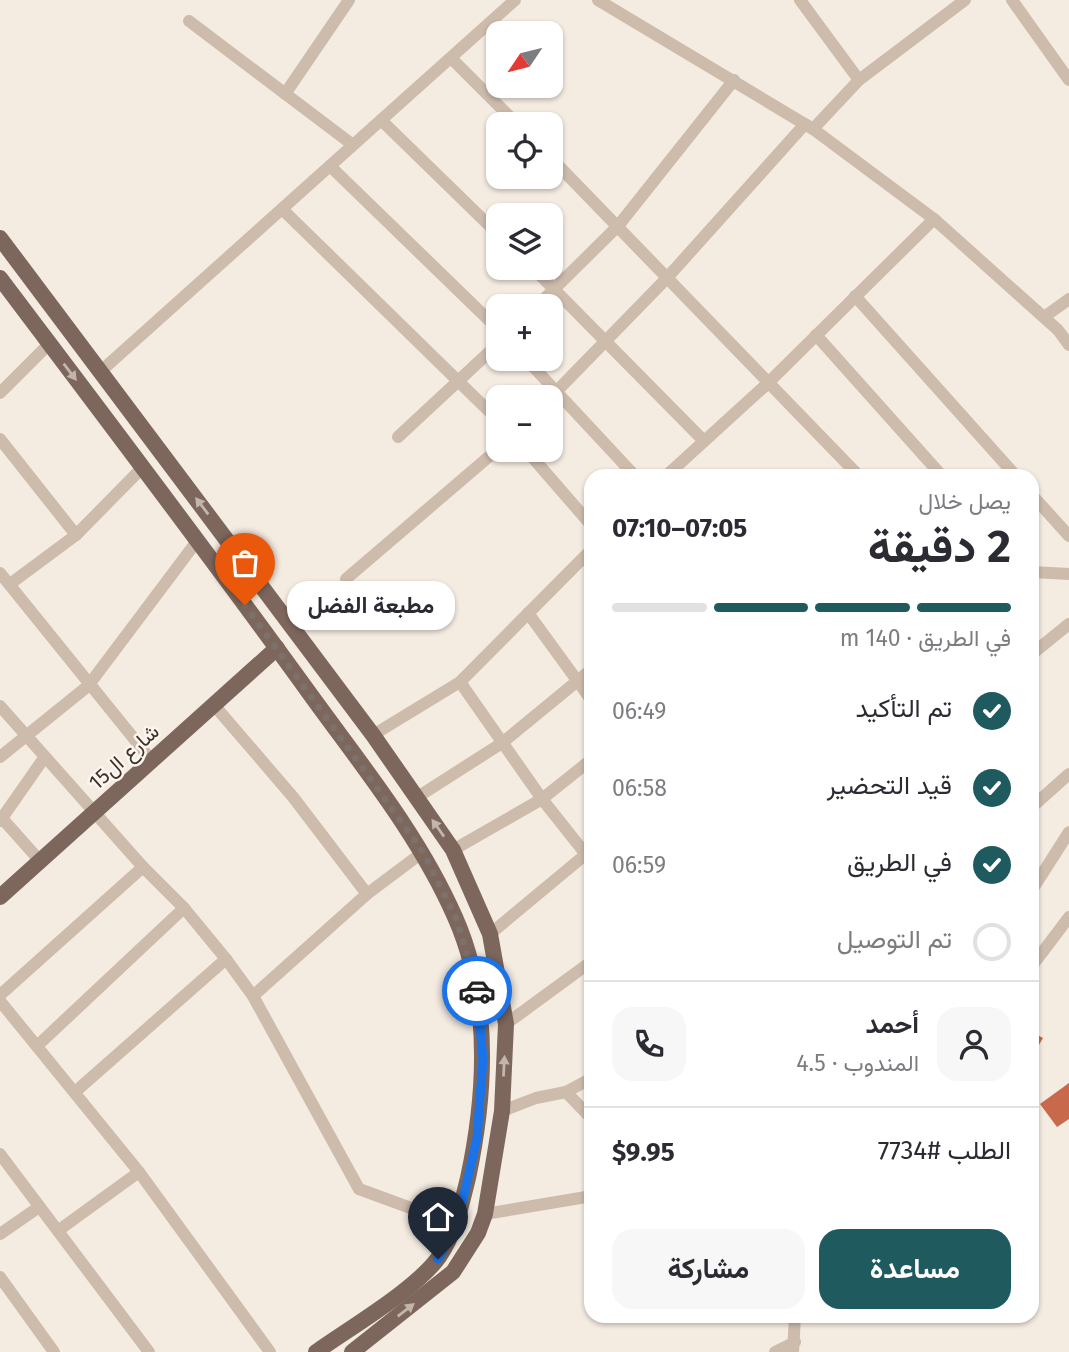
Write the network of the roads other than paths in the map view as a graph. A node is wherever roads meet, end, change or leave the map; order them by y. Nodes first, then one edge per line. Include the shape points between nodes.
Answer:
1 (349, 0) edge
2 (515, 0) edge
3 (597, 0) edge
4 (800, 0) edge
5 (965, 0) edge
6 (1012, 0) edge
7 (189, 21) dead end
8 (451, 58) junction
9 (734, 80) junction
10 (859, 80) junction
11 (1069, 80) edge
12 (285, 94) junction
13 (505, 112) edge
14 (381, 120) junction
15 (809, 127) junction
16 (353, 145) junction
17 (330, 166) junction
18 (563, 170) edge
19 (282, 209) junction
20 (934, 219) junction
21 (486, 221) edge
22 (618, 226) junction
23 (0, 238) edge
24 (0, 278) edge
25 (666, 279) junction
26 (546, 280) edge
27 (555, 289) junction
28 (550, 294) edge
29 (855, 296) junction
30 (1069, 299) edge
31 (486, 317) edge
32 (1044, 317) junction
33 (816, 335) junction
34 (607, 342) junction
35 (49, 344) junction
36 (1069, 345) edge
37 (486, 355) edge
38 (101, 371) junction
39 (536, 371) edge
40 (459, 381) junction
41 (767, 384) junction
42 (547, 385) edge
43 (563, 385) edge
44 (0, 393) edge
45 (563, 403) edge
46 (486, 408) edge
47 (398, 437) dead end
48 (0, 439) edge
49 (703, 440) junction
50 (486, 459) edge
51 (536, 462) edge
52 (142, 468) junction
53 (628, 469) edge
54 (673, 469) edge
55 (852, 469) edge
56 (936, 469) edge
57 (1010, 469) edge
58 (1039, 503) edge
59 (584, 517) edge
60 (76, 535) junction
61 (1069, 536) edge
62 (197, 541) junction
63 (584, 559) edge
64 (1039, 572) edge
65 (0, 573) edge
66 (1069, 574) edge
67 (346, 579) dead end
68 (10, 584) junction
69 (528, 613) junction
70 (1069, 624) edge
71 (277, 648) junction
72 (1039, 648) edge
73 (584, 675) edge
74 (576, 681) junction
75 (460, 682) junction
76 (88, 686) junction
77 (584, 691) edge
78 (214, 705) junction
79 (0, 706) edge
80 (373, 735) junction
81 (26, 736) junction
82 (502, 743) junction
83 (0, 757) edge
84 (44, 758) junction
85 (152, 761) junction
86 (584, 765) edge
87 (1069, 774) edge
88 (416, 798) junction
89 (542, 799) junction
90 (1039, 801) edge
91 (94, 812) junction
92 (1, 819) edge
93 (1069, 832) edge
94 (584, 849) edge
95 (453, 850) junction
96 (423, 852) junction
97 (40, 861) junction
98 (584, 861) edge
99 (143, 867) junction
100 (1039, 879) edge
101 (367, 894) junction
102 (0, 897) edge
103 (184, 908) junction
104 (1069, 917) edge
105 (490, 934) junction
106 (1039, 957) edge
107 (226, 959) junction
108 (584, 967) edge
109 (0, 995) edge
110 (253, 996) junction
111 (0, 1001) edge
112 (506, 1024) junction
113 (37, 1046) junction
114 (584, 1082) edge
115 (75, 1092) junction
116 (566, 1092) junction
117 (502, 1111) junction
118 (584, 1111) edge
119 (0, 1154) edge
120 (139, 1172) junction
121 (584, 1197) edge
122 (40, 1207) junction
123 (485, 1214) junction
124 (457, 1225) junction
125 (59, 1230) junction
126 (0, 1234) edge
127 (0, 1277) edge
128 (795, 1323) edge
129 (794, 1347) edge
130 (54, 1352) edge
131 (149, 1352) edge
132 (270, 1352) edge
133 (316, 1352) edge
134 (352, 1352) edge
135 (775, 1352) edge

1 - 12 street
2 - 8 street
3 - 9 street
4 - 10 street
5 - 10 street
6 - 11 street
7 - 12 street
8 - 13 street
8 - 14 street
9 - 15 street
9 - 22 street
10 - 15 street
12 - 16 street
14 - 16 street
14 - 21 street
15 - 20 street
15 - 25 street
16 - 17 street
17 - 19 street
17 - 31 street
18 - 22 street
19 - 38 street
19 - 40 street
20 - 29 street
20 - 32 street
22 - 25 street
22 - 27 street
23 - 38 main road
24 - 35 main road
25 - 34 street
25 - 41 street
26 - 27 street
27 - 28 street
27 - 34 street
29 - 33 street
29 - 57 street
30 - 32 street
32 - 36 street
33 - 41 street
33 - 56 street
34 - 43 street
34 - 49 street
35 - 44 street
35 -> 52 main road
37 - 40 street
80 -> 38 main road
39 - 42 street
40 - 46 street
40 - 47 street
41 - 49 street
41 - 55 street
45 - 53 street
48 - 60 street
49 - 54 street
50 - 67 street
51 - 59 street
52 - 60 street
52 - 62 main road
58 - 61 street
60 - 68 street
62 - 71 main road
62 - 76 street
63 - 69 street
64 - 66 street
65 - 68 street
68 - 76 street
69 - 74 street
69 - 75 street
70 - 72 street
71 - 78 main road, شارع ال15
71 - 96 main road
73 - 74 street
74 - 77 street
74 - 82 street
75 - 80 street
75 - 82 street
76 - 81 street
76 - 85 street
78 - 85 main road, شارع ال15
78 - 101 street via 293,797
79 - 81 street
80 - 88 main road
81 - 83 street
81 - 84 street
82 - 88 street
82 - 89 street
84 - 91 street
84 - 92 street
85 - 91 main road, شارع ال15
86 - 89 street
87 - 90 street
95 -> 88 main road
89 - 94 street
89 - 95 street
91 - 97 main road, شارع ال15
91 - 99 street
92 - 97 street
93 - 100 street
95 - 105 main road
96 - 101 street
96 - 124 main road via 457,920 477,986 483,1059 477,1138
97 - 102 main road, شارع ال15
98 - 105 street
99 - 103 street
99 - 109 street
101 - 110 street
103 - 107 street
103 - 113 street
104 - 106 street
105 - 112 main road
107 - 110 street
107 - 115 street
108 - 112 street
110 - 124 street via 359,1189
111 - 113 street
117 -> 112 main road
113 - 115 street
114 - 116 street
115 - 120 street
116 - 117 street
116 - 118 street
117 - 123 main road
119 - 122 street
120 - 125 street
120 - 132 street
121 - 123 street
122 - 125 street
122 - 126 street
134 -> 123 main road via 453,1272
124 - 133 main road via 438,1259
125 - 131 street
127 - 130 street
128 - 129 street
129 - 135 street

